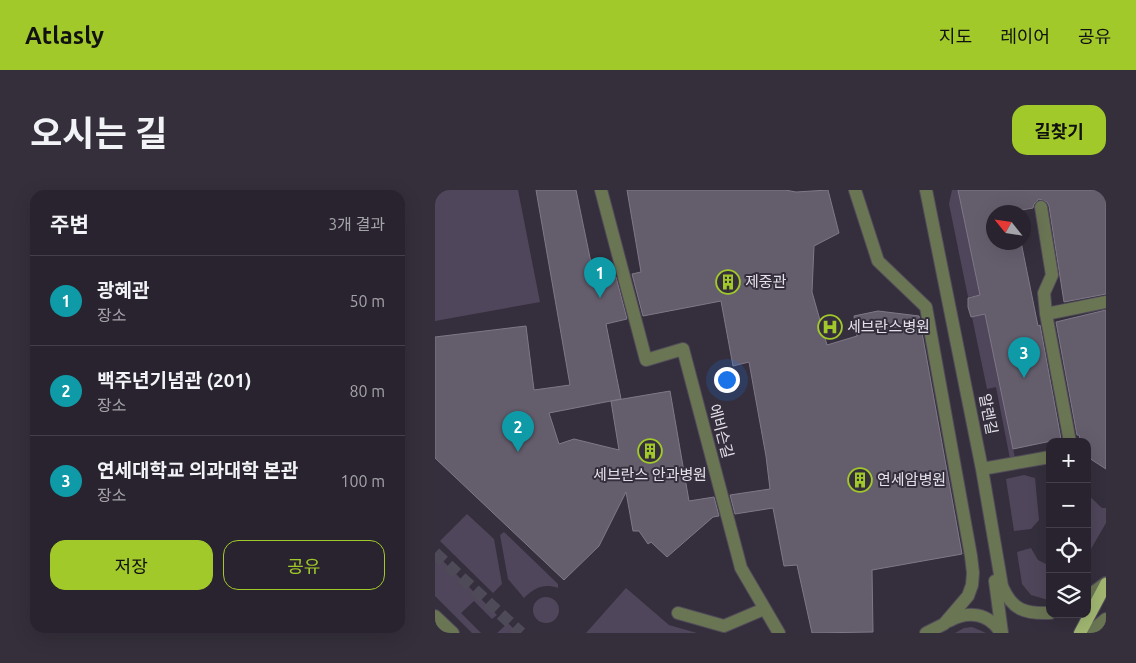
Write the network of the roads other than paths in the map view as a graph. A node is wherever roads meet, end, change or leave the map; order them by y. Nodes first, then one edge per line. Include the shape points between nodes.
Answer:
1 (601, 190) edge
2 (855, 190) edge
3 (927, 190) edge
4 (1041, 207) dead end
5 (1106, 302) edge
6 (1046, 314) junction
7 (1069, 438) edge
8 (1046, 458) edge
9 (982, 469) junction
10 (996, 550) junction
11 (1106, 583) edge
12 (1091, 594) edge
13 (764, 610) junction
14 (678, 613) dead end
15 (1046, 613) edge
16 (435, 616) edge
17 (1106, 619) edge
18 (942, 628) edge
19 (453, 633) edge
20 (779, 633) edge
21 (926, 633) edge
22 (1002, 633) edge
23 (1080, 633) edge
24 (1089, 633) edge

1 - 13 street, 에비슨길 via 646,360 683,349 741,568
2 - 18 street via 878,261 926,307 973,570 971,590
3 - 9 street, 알렌길
4 - 6 street via 1052,276 1044,293
5 - 6 street
6 - 7 street
8 - 9 street
9 - 10 street, 알렌길
10 - 15 street, 알렌길 via 1002,586 1013,604 1029,613
10 - 22 street via 994,572
11 - 12 street
11 - 23 main road
13 - 14 street via 724,626
13 - 20 street, 에비슨길
16 - 19 street
17 - 24 street
18 - 21 street
18 - 22 street via 964,614 975,614 994,623

